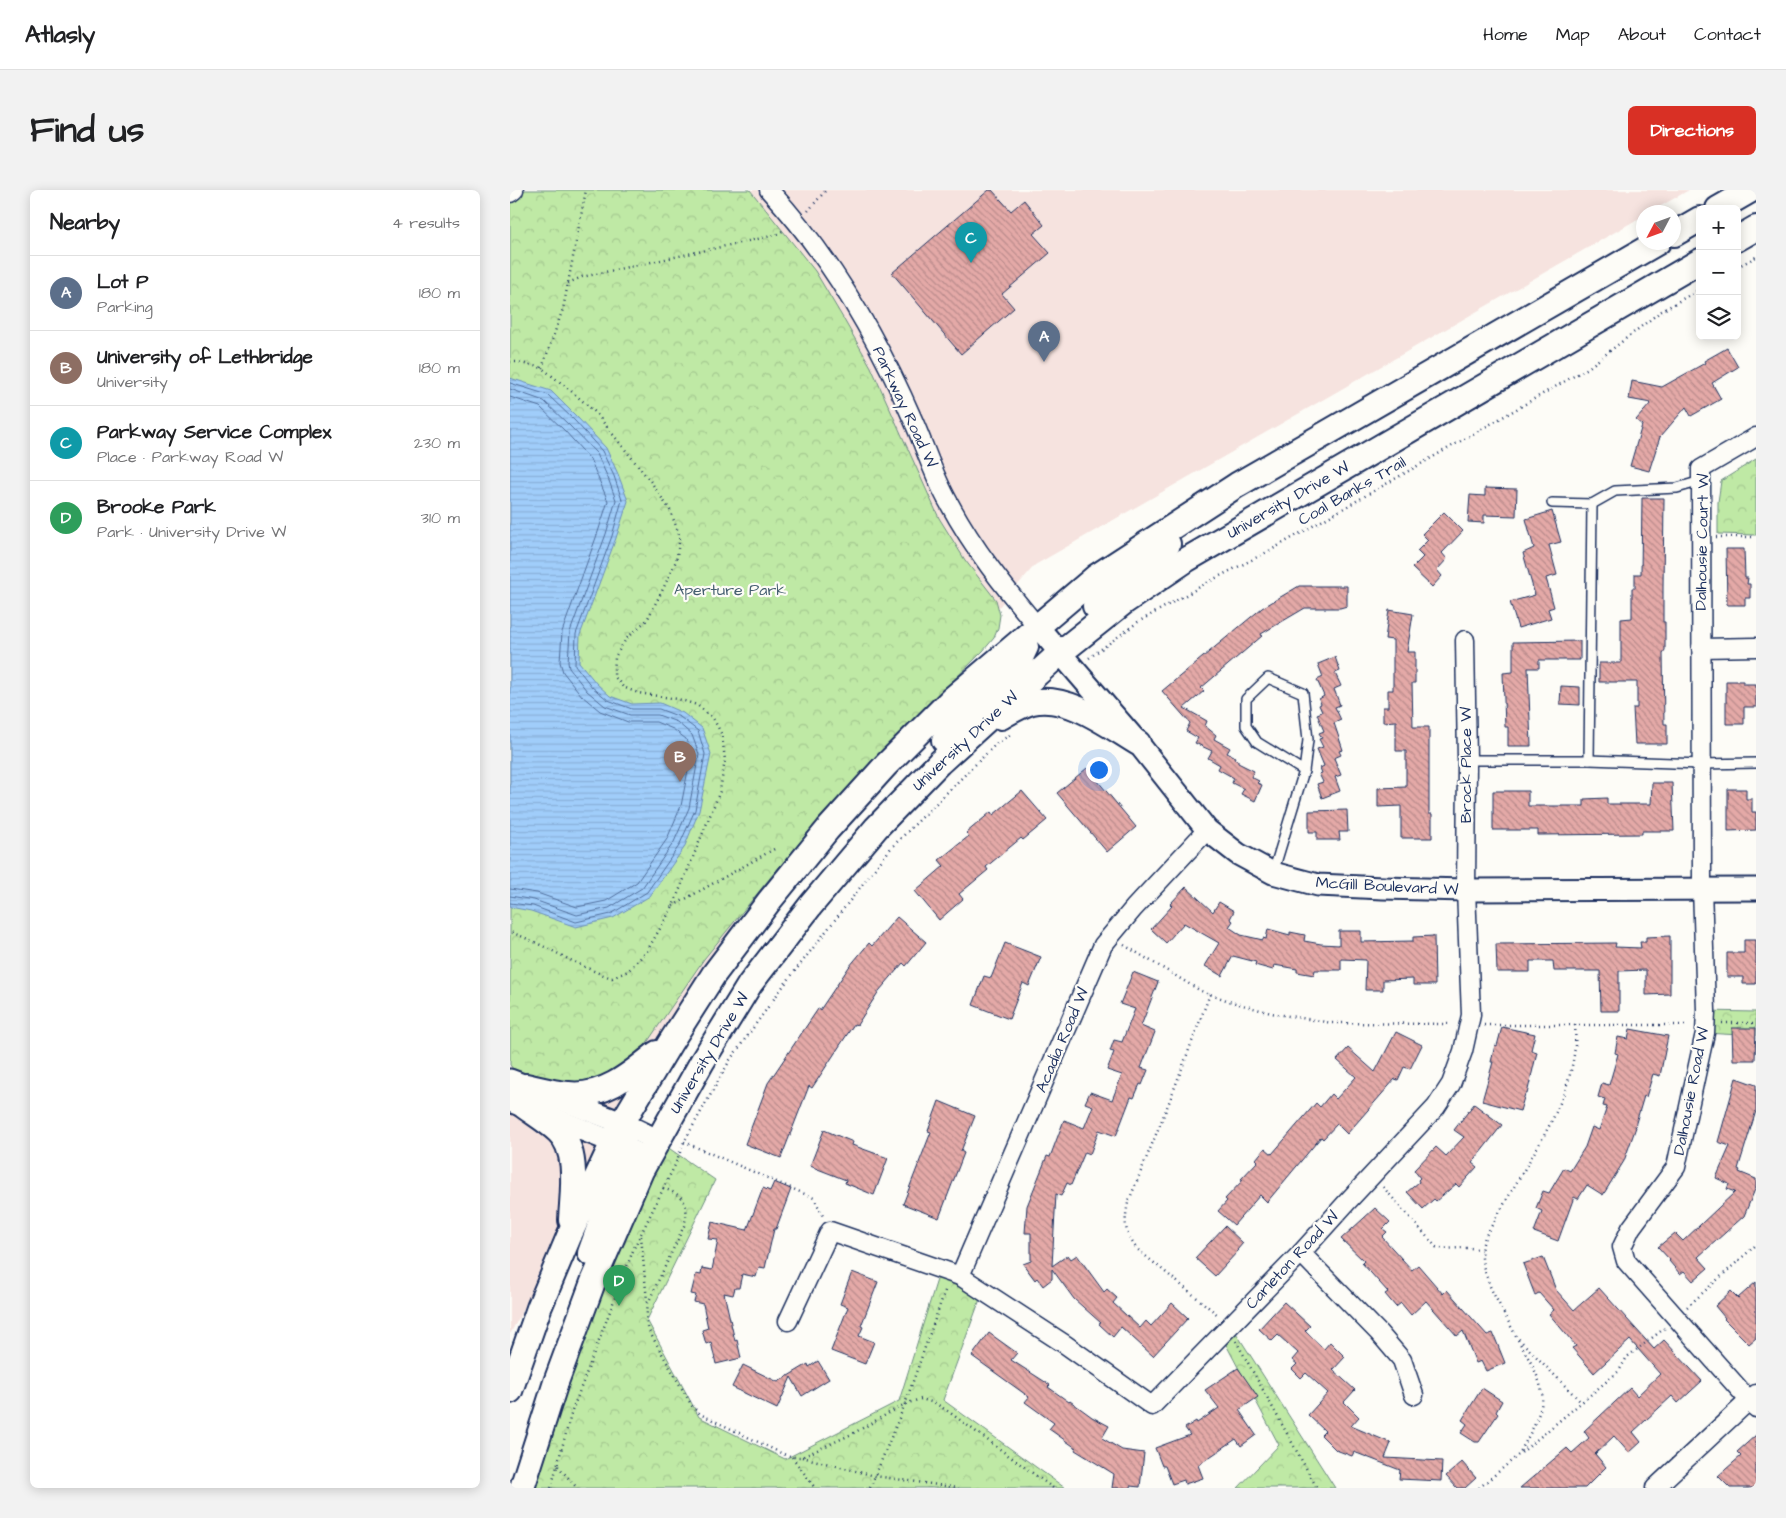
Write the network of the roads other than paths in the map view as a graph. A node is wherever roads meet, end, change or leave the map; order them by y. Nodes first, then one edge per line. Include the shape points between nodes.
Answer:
1 (514, 190) edge
2 (769, 190) edge
3 (1751, 190) edge
4 (510, 192) edge
5 (1725, 205) edge
6 (1696, 221) edge
7 (1756, 228) edge
8 (1681, 230) edge
9 (1741, 237) edge
10 (1644, 250) edge
11 (1696, 263) edge
12 (1756, 436) edge
13 (1701, 481) junction
14 (1552, 503) dead end
15 (1592, 504) junction
16 (1195, 512) junction
17 (1037, 626) junction
18 (1465, 640) dead end
19 (1701, 648) junction
20 (1756, 648) edge
21 (1066, 660) junction
22 (973, 732) junction
23 (1138, 743) junction
24 (1467, 760) junction
25 (1589, 760) junction
26 (1756, 763) edge
27 (1701, 764) junction
28 (1304, 771) junction
29 (876, 828) junction
30 (1207, 830) junction
31 (1273, 873) junction
32 (1702, 888) junction
33 (1756, 888) edge
34 (1466, 890) junction
35 (670, 1043) junction
36 (517, 1093) edge
37 (619, 1137) junction
38 (652, 1149) junction
39 (570, 1234) junction
40 (1301, 1253) junction
41 (956, 1275) junction
42 (788, 1321) dead end
43 (556, 1382) junction
44 (510, 1391) edge
45 (1414, 1395) dead end
46 (1753, 1401) edge
47 (522, 1488) edge
48 (1656, 1488) edge

1 - 4 street
2 - 17 street, Parkway Road W via 824,257 864,320 913,419 947,501 969,539
3 - 5 main road
6 - 8 main road
7 - 9 main road
10 - 16 main road
11 - 21 main road, University Drive W via 1186,560 1124,602
12 - 13 street, Dalhousie Court W via 1701,469
13 - 15 lane via 1677,488 1615,491
13 - 19 street, Dalhousie Court W
14 - 15 lane
15 - 25 lane
16 - 17 main road via 1097,576
16 - 21 main road via 1167,545 1092,608 1062,640
17 - 21 street, McGill Boulevard W
17 - 29 main road via 1018,664 948,734
17 - 35 main road via 951,700 828,829 714,974
18 - 24 street, Brock Place W
19 - 20 street
19 - 27 street, Dalhousie Court W
21 - 22 main road, University Drive W
21 - 23 street, McGill Boulevard W
22 - 23 main road via 1017,708 1032,702 1048,701 1087,712
22 - 29 main road, University Drive W
23 - 30 street, McGill Boulevard W
24 - 25 lane
24 - 34 street, Brock Place W
25 - 27 lane
26 - 27 lane
27 - 32 street, Dalhousie Court W
28 - 28 lane via 1308,740 1303,693 1268,678 1246,699 1246,726 1256,742
28 - 31 lane
29 - 38 main road, University Drive W via 810,905 750,984
30 - 31 street, McGill Boulevard W via 1238,854
30 - 41 street, Acadia Road W via 1103,945
31 - 34 street, McGill Boulevard W via 1318,885
32 - 33 street, McGill Boulevard W
32 - 34 street, McGill Boulevard W
32 - 46 street, Dalhousie Road W via 1705,1033 1676,1167 1631,1228 1622,1247 1626,1261
34 - 40 street, Carleton Road W via 1470,1015 1464,1051 1450,1084 1436,1108
35 - 36 main road via 629,1076 601,1089 570,1094
35 - 37 main road
36 - 37 street
36 - 39 main road via 560,1132 568,1144 573,1180
37 - 38 street
37 - 39 main road
37 - 43 main road via 620,1170 582,1276
38 - 43 main road, University Drive W via 593,1282
39 - 44 main road via 539,1308
40 - 41 street, Carleton Road W via 1152,1406 1066,1345
40 - 45 street via 1402,1360
41 - 42 street via 830,1231
43 - 47 main road, University Drive W
46 - 48 street

